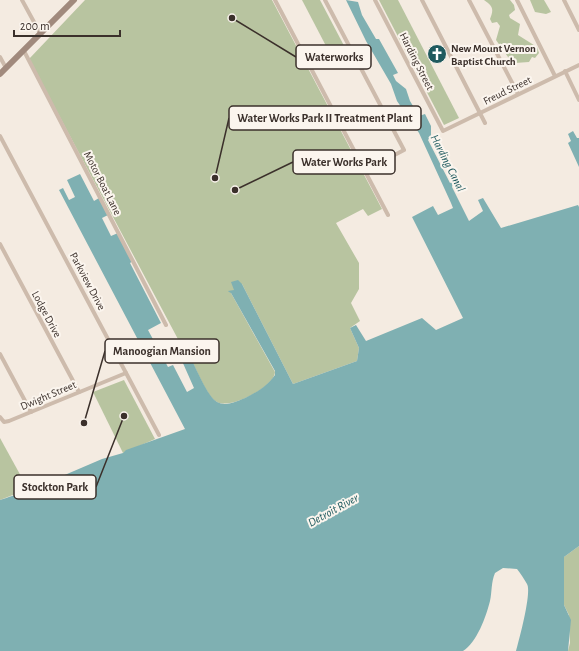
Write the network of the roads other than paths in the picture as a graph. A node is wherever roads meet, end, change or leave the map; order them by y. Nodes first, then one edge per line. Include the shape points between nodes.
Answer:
1 (22, 0) edge
2 (74, 0) edge
3 (275, 0) edge
4 (325, 0) edge
5 (375, 0) edge
6 (422, 0) edge
7 (470, 0) edge
8 (517, 0) edge
9 (564, 0) edge
10 (579, 30) edge
11 (40, 33) junction
12 (24, 50) junction
13 (0, 57) edge
14 (579, 65) edge
15 (6, 68) junction
16 (565, 72) junction
17 (0, 74) edge
18 (555, 76) junction
19 (518, 94) junction
20 (579, 100) edge
21 (480, 113) junction
22 (485, 123) dead end
23 (443, 131) joint
24 (0, 136) edge
25 (364, 171) junction
26 (388, 215) dead end
27 (0, 244) edge
28 (166, 325) dead end
29 (0, 354) edge
30 (126, 372) junction
31 (79, 392) junction
32 (31, 412) junction
33 (0, 417) edge
34 (159, 435) dead end

1 - 11 street
2 - 11 main road
3 - 25 street
4 - 25 street via 404,150
5 - 23 street, Harding Street
6 - 21 street
7 - 19 street
8 - 18 street
9 - 10 street
11 - 12 main road
12 - 15 main road
12 - 28 street, Motor Boat Lane
13 - 15 street
14 - 16 street, Freud Street
15 - 17 main road
16 - 18 street, Freud Street
16 - 20 street
18 - 19 street, Freud Street
19 - 21 street, Freud Street
21 - 22 street
21 - 23 street, Freud Street
24 - 30 street, Parkview Drive
25 - 26 street
27 - 31 street, Lodge Drive
29 - 32 street
30 - 31 street, Dwight Street
30 - 34 street, Parkview Drive
31 - 32 street, Dwight Street
32 - 33 street, Dwight Street via 6,422

